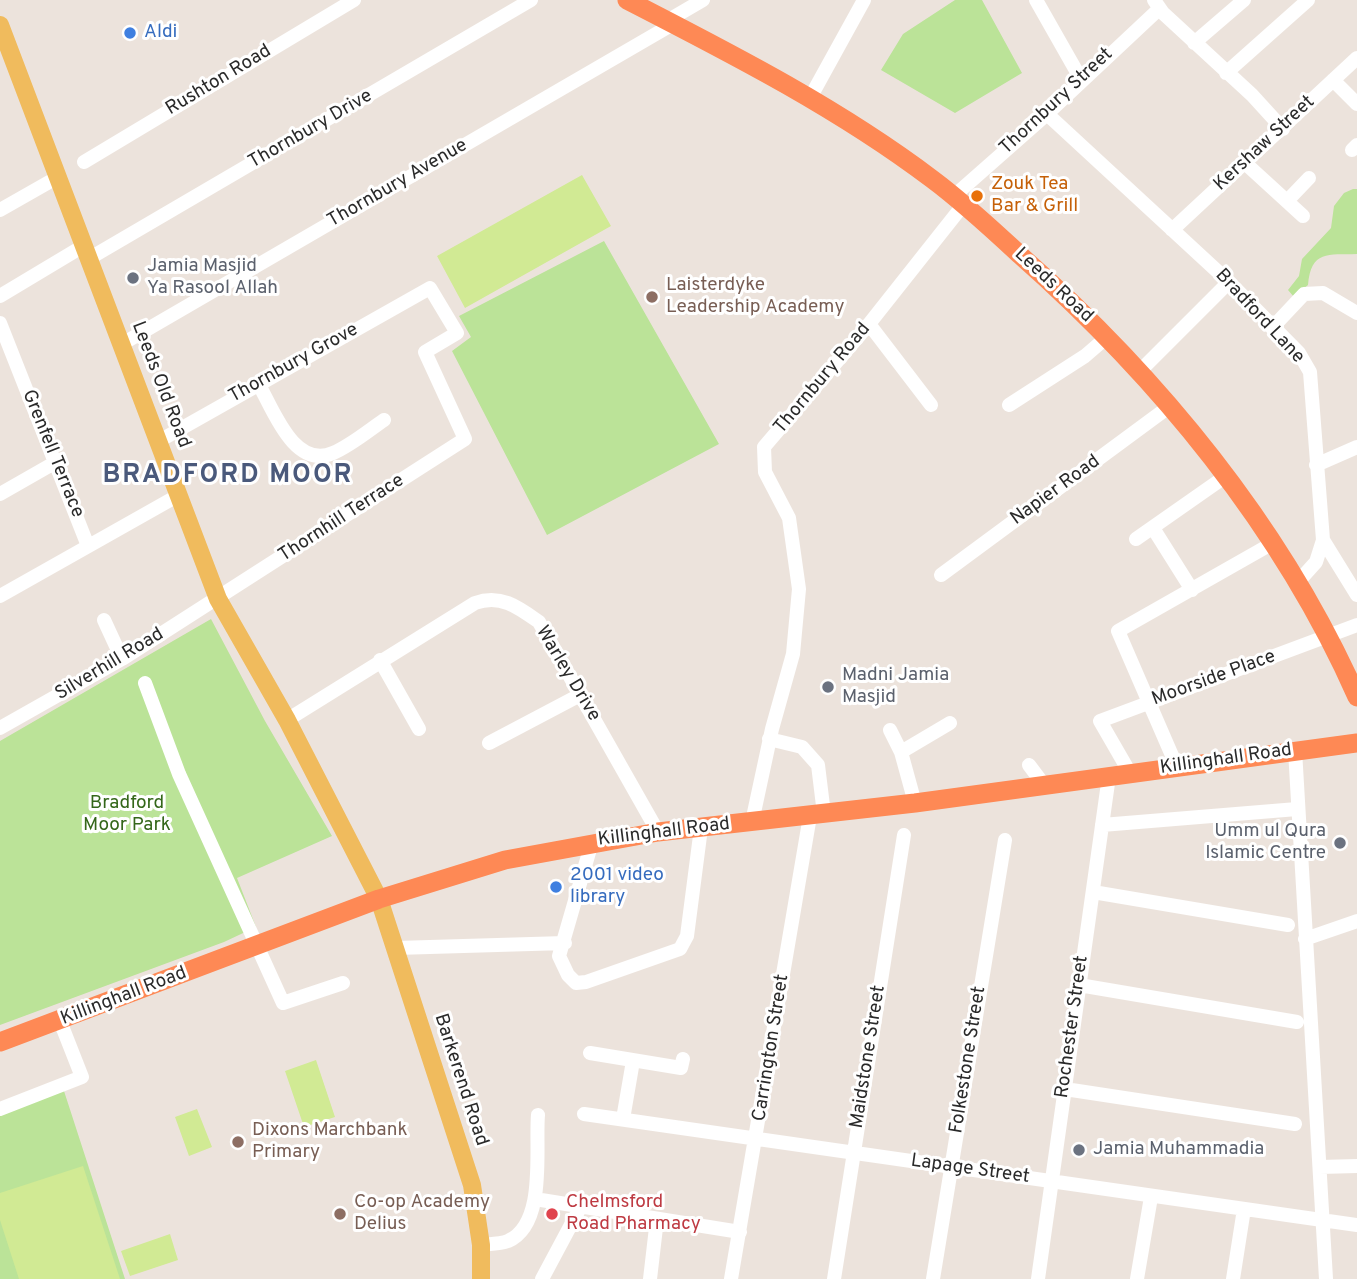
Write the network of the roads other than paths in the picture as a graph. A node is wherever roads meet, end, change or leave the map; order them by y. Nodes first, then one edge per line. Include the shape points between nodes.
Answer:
1 (354, 0) edge
2 (531, 0) edge
3 (627, 0) edge
4 (703, 0) edge
5 (864, 0) edge
6 (1036, 0) edge
7 (1244, 0) edge
8 (1308, 0) edge
9 (1156, 4) edge
10 (670, 22) junction
11 (0, 24) edge
12 (1194, 43) junction
13 (1357, 58) edge
14 (1226, 73) junction
15 (1334, 80) junction
16 (1082, 81) junction
17 (810, 99) junction
18 (1357, 104) edge
19 (1047, 114) junction
20 (1283, 129) junction
21 (85, 163) dead end
22 (1245, 163) junction
23 (58, 177) junction
24 (1309, 178) dead end
25 (959, 200) junction
26 (1287, 201) junction
27 (0, 210) edge
28 (1303, 216) dead end
29 (1172, 230) junction
30 (88, 252) junction
31 (1229, 282) junction
32 (0, 296) edge
33 (1357, 313) edge
34 (0, 324) edge
35 (869, 324) junction
36 (1272, 328) junction
37 (1107, 337) junction
38 (122, 344) junction
39 (1139, 372) junction
40 (259, 385) junction
41 (931, 405) dead end
42 (1009, 405) dead end
43 (1170, 407) junction
44 (384, 420) dead end
45 (465, 439) joint
46 (159, 441) junction
47 (1357, 447) edge
48 (56, 462) junction
49 (1316, 465) junction
50 (1226, 476) junction
51 (0, 494) edge
52 (179, 495) junction
53 (1153, 528) junction
54 (1136, 539) dead end
55 (1323, 540) junction
56 (1273, 543) junction
57 (88, 546) junction
58 (941, 575) dead end
59 (1298, 582) junction
60 (1192, 590) junction
61 (1357, 595) edge
62 (0, 596) edge
63 (218, 599) junction
64 (104, 620) dead end
65 (1357, 625) edge
66 (1328, 636) junction
67 (122, 659) junction
68 (380, 660) junction
69 (145, 682) dead end
70 (1355, 688) edge
71 (580, 695) junction
72 (1149, 703) junction
73 (287, 720) junction
74 (950, 723) dead end
75 (0, 728) edge
76 (419, 729) dead end
77 (890, 730) dead end
78 (769, 739) junction
79 (489, 743) dead end
80 (1357, 743) edge
81 (1296, 750) junction
82 (901, 752) junction
83 (1029, 765) dead end
84 (1177, 767) junction
85 (1130, 773) junction
86 (1109, 776) junction
87 (1044, 785) junction
88 (915, 803) junction
89 (1298, 814) junction
90 (817, 815) junction
91 (752, 822) junction
92 (1102, 825) junction
93 (701, 828) junction
94 (659, 832) junction
95 (904, 835) dead end
96 (1005, 840) dead end
97 (592, 842) junction
98 (1093, 892) junction
99 (379, 899) junction
100 (1357, 921) edge
101 (1288, 925) dead end
102 (1306, 939) junction
103 (565, 943) junction
104 (257, 945) junction
105 (396, 948) junction
106 (342, 983) dead end
107 (1079, 985) junction
108 (60, 1021) junction
109 (1297, 1022) dead end
110 (0, 1042) edge
111 (590, 1053) dead end
112 (683, 1059) dead end
113 (633, 1061) junction
114 (1065, 1089) junction
115 (0, 1109) edge
116 (584, 1114) dead end
117 (538, 1115) dead end
118 (623, 1119) junction
119 (1295, 1124) dead end
120 (756, 1139) junction
121 (854, 1153) junction
122 (1357, 1166) edge
123 (951, 1167) junction
124 (1320, 1167) junction
125 (1052, 1181) junction
126 (1151, 1197) junction
127 (535, 1199) junction
128 (580, 1206) junction
129 (1244, 1209) junction
130 (657, 1219) junction
131 (1323, 1220) junction
132 (1357, 1225) edge
133 (740, 1231) junction
134 (481, 1245) junction
135 (481, 1279) edge
136 (542, 1279) edge
137 (650, 1279) edge
138 (731, 1279) edge
139 (834, 1279) edge
140 (933, 1279) edge
141 (1038, 1279) edge
142 (1137, 1279) edge
143 (1233, 1279) edge
144 (1326, 1279) edge

1 - 21 street, Rushton Road
2 - 30 street, Thornbury Drive
3 - 10 highway, Leeds Road
4 - 10 street, Thornbury Avenue
5 - 17 street
6 - 16 street
7 - 12 street
8 - 14 street
9 - 12 street
9 - 16 street, Thornbury Street
10 - 17 highway, Leeds Road
10 - 38 street, Thornbury Avenue
11 - 23 main road, Leeds Old Road
12 - 14 street
13 - 15 street, Kershaw Street
14 - 20 street
15 - 18 street
15 - 20 street, Kershaw Street
16 - 19 street, Thornbury Street
17 - 25 highway, Leeds Road via 871,136
19 - 25 street, Thornbury Street
19 - 29 street, Bradford Lane
20 - 22 street, Kershaw Street
22 - 26 street
22 - 29 street, Kershaw Street
23 - 27 street
23 - 30 main road, Leeds Old Road
24 - 26 street
25 - 35 street, Thornbury Road
25 - 37 highway, Leeds Road
26 - 28 street
29 - 31 street, Bradford Lane
30 - 32 street, Thornbury Drive
30 - 38 main road, Leeds Old Road
31 - 36 street, Bradford Lane
31 - 39 street
33 - 36 street via 1323,293 1304,294
34 - 48 street, Grenfell Terrace
35 - 41 street
35 - 78 street, Thornbury Road via 764,447 765,472 789,518 799,589 793,654
36 - 49 street, Bradford Lane via 1299,353 1310,372
37 - 39 highway, Leeds Road
37 - 42 street
38 - 46 main road, Leeds Old Road
39 - 43 highway, Leeds Road
40 - 44 street via 295,446 305,453 331,454
40 - 45 street, Thornbury Grove via 430,288 457,333 425,352
40 - 46 street, Thornbury Grove
43 - 50 highway, Leeds Road
43 - 58 street, Napier Road
45 - 63 street, Thornhill Terrace
46 - 52 main road, Leeds Old Road
47 - 49 street
48 - 51 street
48 - 57 street, Grenfell Terrace
49 - 55 street, Bradford Lane
50 - 53 street
50 - 56 highway, Leeds Road
52 - 57 street
52 - 63 main road, Leeds Old Road
53 - 54 street
53 - 60 street
55 - 59 street via 1316,562
55 - 61 street
56 - 59 highway, Leeds Road
56 - 60 street
57 - 62 street
59 - 66 highway, Leeds Road
60 - 72 street via 1118,631
63 - 67 street, Silverhill Road
63 - 73 main road, Leeds Old Road
64 - 67 street
65 - 66 street, Moorside Place
66 - 70 highway, Leeds Road
66 - 72 street, Moorside Place
67 - 75 street, Silverhill Road
68 - 71 street, Warley Drive via 475,603 501,601 517,605 538,622
68 - 73 street, Warley Drive
68 - 76 street
69 - 104 street via 179,774
71 - 79 street
71 - 94 street, Warley Drive
72 - 84 street
72 - 85 street, Moorside Place via 1100,721
73 - 99 main road, Leeds Old Road
74 - 82 street
77 - 82 street
78 - 90 street, Carrington Street via 802,747 818,765
78 - 91 street, Thornbury Road
80 - 81 highway, Killinghall Road
81 - 84 highway, Killinghall Road
81 - 89 street
82 - 88 street
83 - 87 street
84 - 85 highway, Killinghall Road
85 - 86 highway, Killinghall Road
86 - 87 highway, Killinghall Road
86 - 92 street, Rochester Street
87 - 88 highway, Killinghall Road
88 - 90 highway, Killinghall Road
89 - 92 street
89 - 102 street
90 - 91 highway, Killinghall Road
90 - 120 street, Carrington Street
91 - 93 highway, Killinghall Road
92 - 98 street, Rochester Street
93 - 94 highway, Killinghall Road
93 - 103 street via 687,936 680,949 576,982 559,956
94 - 97 highway, Killinghall Road
95 - 121 street, Maidstone Street
96 - 123 street, Folkestone Street
97 - 99 highway, Killinghall Road via 505,860
97 - 103 street
98 - 101 street
98 - 107 street, Rochester Street
99 - 104 highway, Killinghall Road
99 - 105 main road, Barkerend Road
100 - 102 street
102 - 124 street
103 - 105 street
104 - 106 street via 283,1003
104 - 108 highway, Killinghall Road
105 - 134 main road, Barkerend Road via 472,1185
107 - 109 street
107 - 114 street, Rochester Street
108 - 110 highway, Killinghall Road
108 - 115 street via 82,1077
111 - 113 street
112 - 113 street via 681,1068
113 - 118 street
114 - 119 street
114 - 125 street, Rochester Street
116 - 118 street, Lapage Street
117 - 127 street
118 - 120 street, Lapage Street
120 - 121 street, Lapage Street
120 - 133 street, Carrington Street
121 - 123 street, Lapage Street
121 - 139 street, Maidstone Street
122 - 124 street
123 - 125 street, Lapage Street
123 - 140 street, Folkestone Street
124 - 131 street
125 - 126 street, Lapage Street
125 - 141 street, Rochester Street
126 - 129 street, Lapage Street
126 - 142 street
127 - 128 street
127 - 134 street via 517,1235
128 - 130 street
128 - 136 street
129 - 131 street, Lapage Street
129 - 143 street
130 - 133 street
130 - 137 street
131 - 132 street, Lapage Street
131 - 144 street
133 - 138 street, Carrington Street
134 - 135 main road, Barkerend Road

